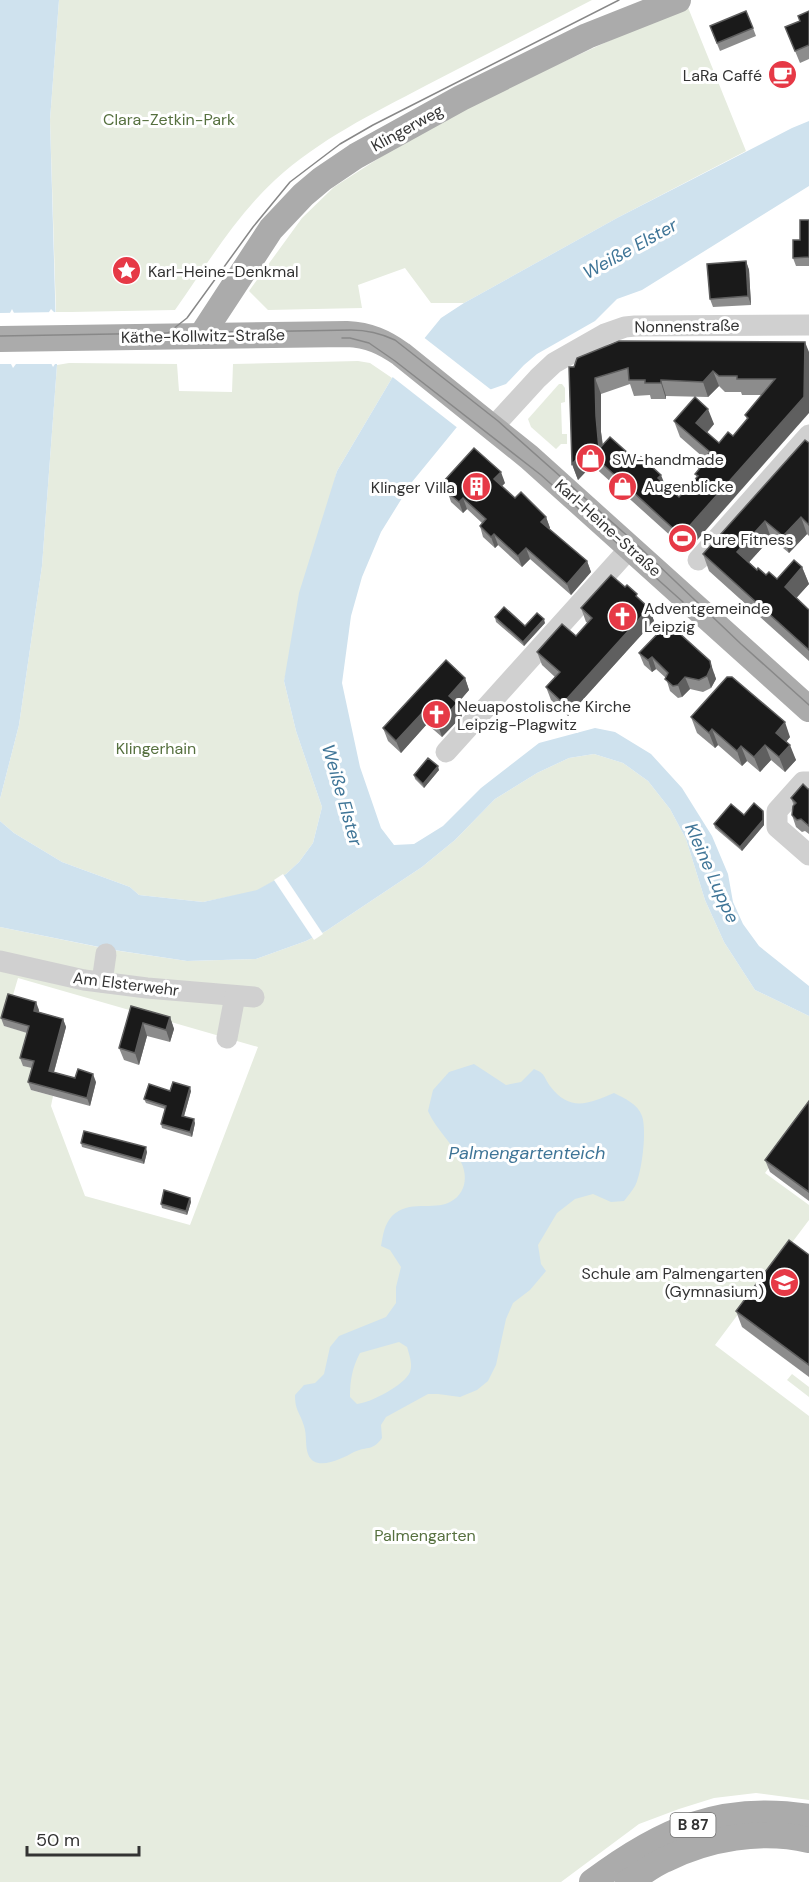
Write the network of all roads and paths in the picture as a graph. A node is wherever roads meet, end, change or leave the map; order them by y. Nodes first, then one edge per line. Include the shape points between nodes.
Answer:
1 (678, 0) edge
2 (809, 325) edge
3 (201, 336) junction
4 (0, 339) edge
5 (401, 354) joint
6 (485, 420) junction
7 (809, 435) edge
8 (630, 548) junction
9 (698, 560) dead end
10 (809, 709) edge
11 (446, 752) dead end
12 (809, 782) edge
13 (809, 855) edge
14 (106, 954) dead end
15 (0, 961) edge
16 (88, 986) junction
17 (227, 1038) dead end
18 (809, 1817) edge
19 (809, 1839) edge
20 (592, 1882) edge
21 (628, 1882) edge

1 - 3 main road, Klingerweg via 587,36 461,98 322,179 271,229
2 - 6 street, Nonnenstraße via 635,326 614,330 555,363
3 - 4 main road, Käthe-Kollwitz-Straße
3 - 5 main road, Käthe-Kollwitz-Straße via 358,335 379,340
5 - 6 main road, Karl-Heine-Straße
6 - 8 main road, Karl-Heine-Straße
7 - 9 street
8 - 10 main road, Karl-Heine-Straße
8 - 11 street
12 - 13 street via 803,782 777,811 777,827
14 - 16 street
15 - 16 street, Am Elsterwehr
16 - 17 street, Am Elsterwehr via 145,996 244,996
18 - 20 main road, B 87 via 769,1813 720,1816 658,1839
19 - 21 main road, B 87 via 772,1836 709,1843 664,1860

